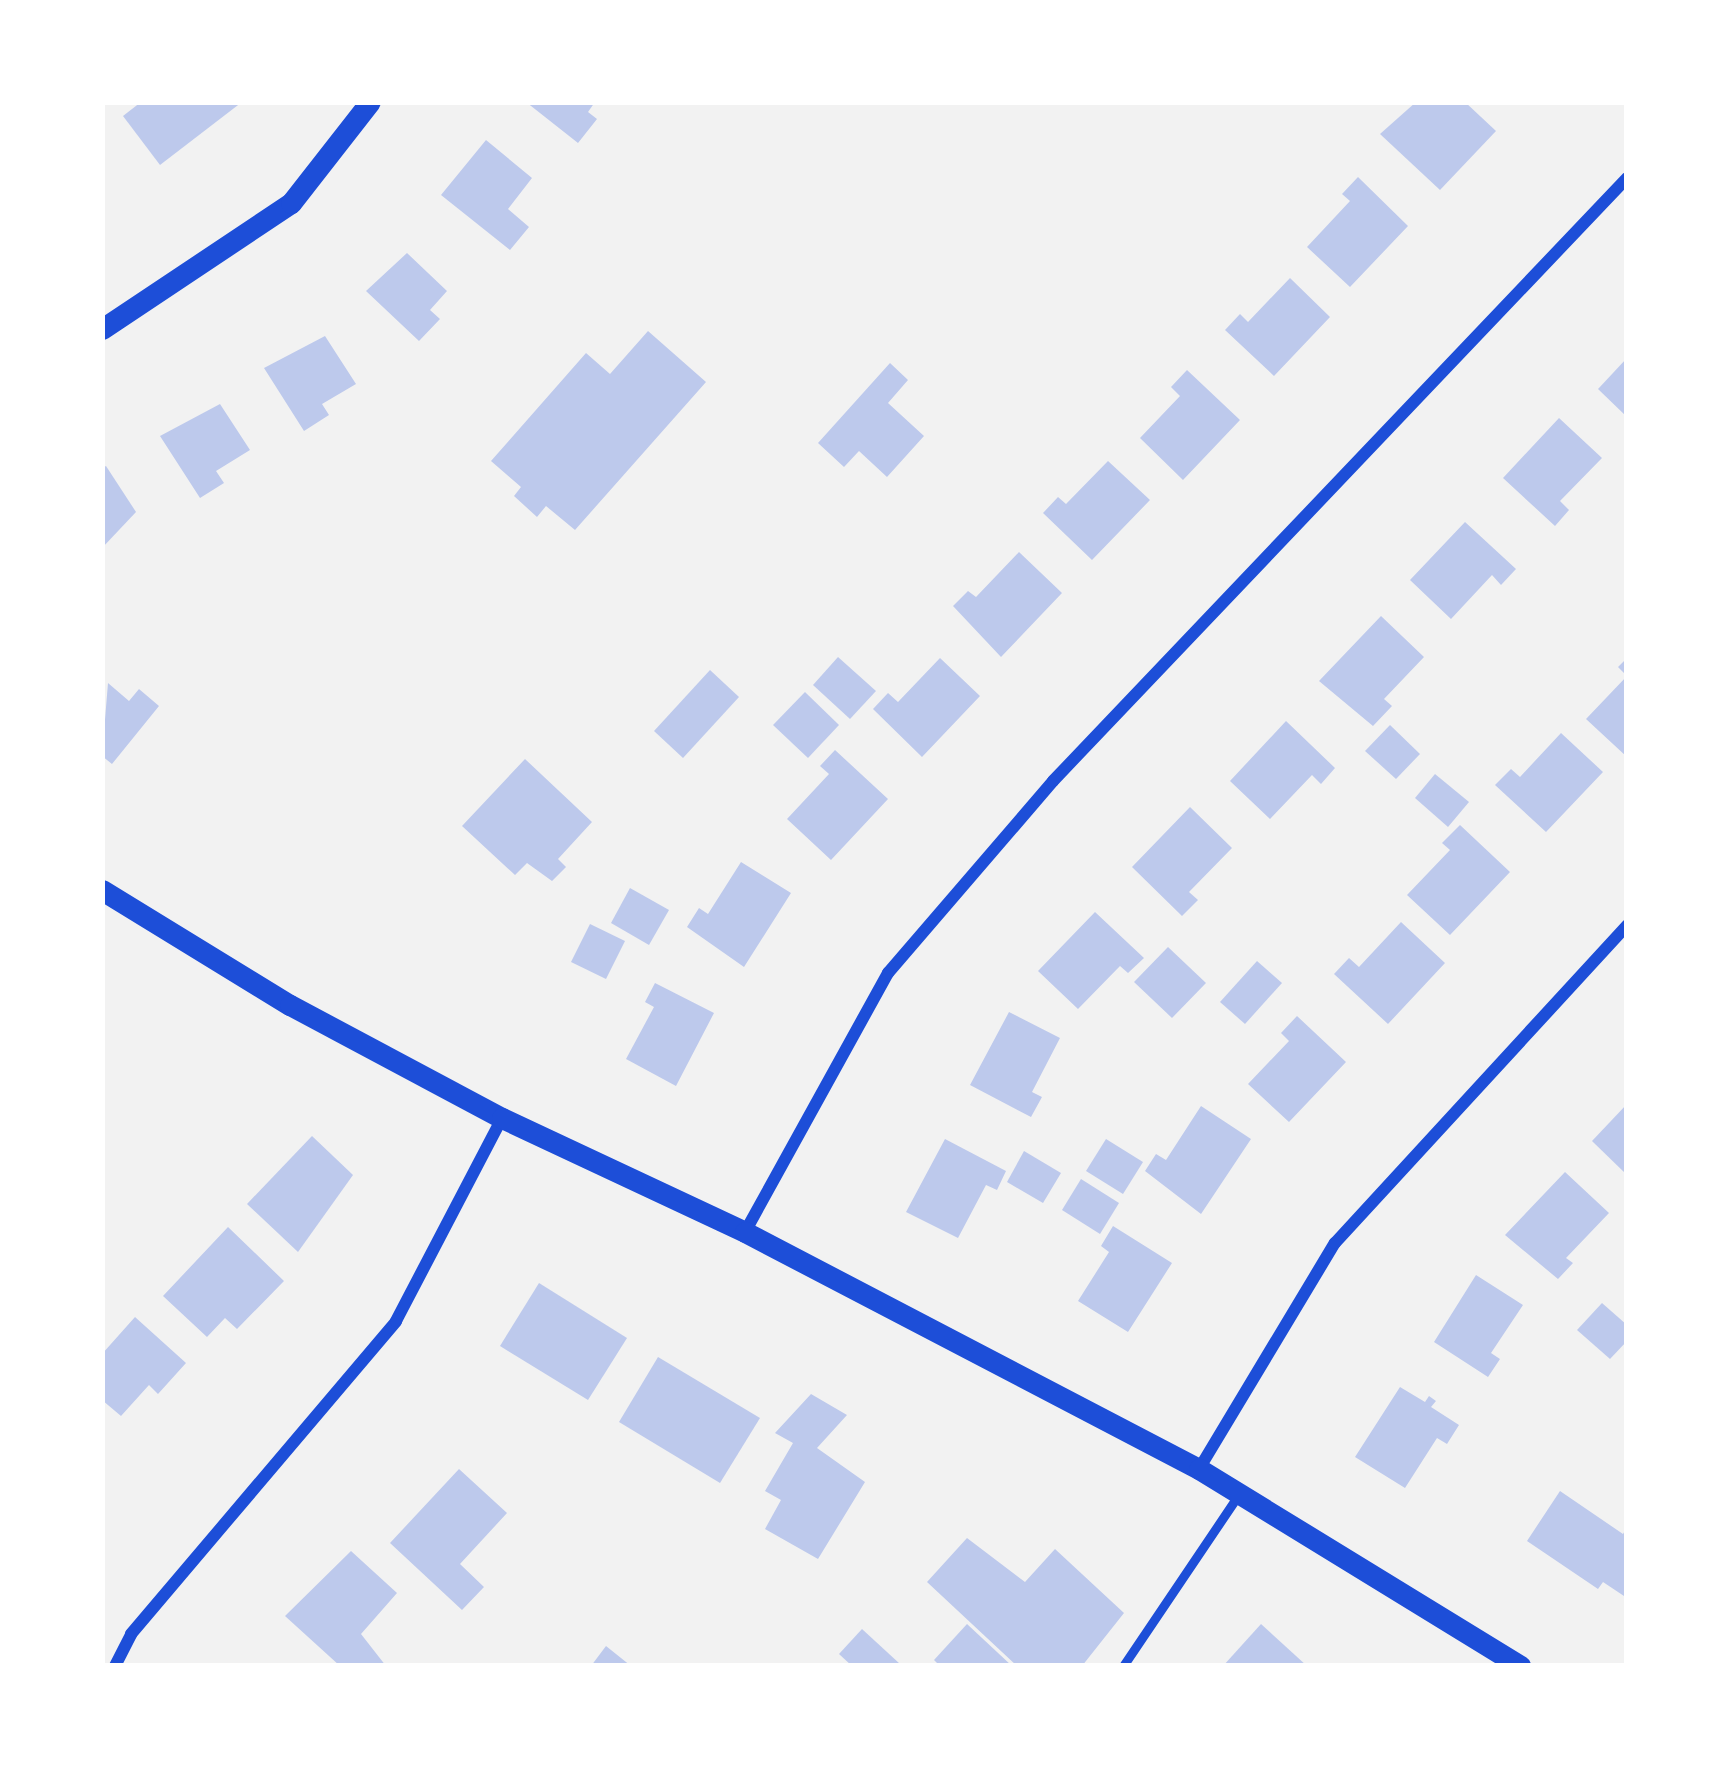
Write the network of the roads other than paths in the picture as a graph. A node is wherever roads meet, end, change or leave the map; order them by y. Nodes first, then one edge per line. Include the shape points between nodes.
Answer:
1 (370, 102) edge
2 (1627, 178) edge
3 (102, 329) edge
4 (102, 890) edge
5 (1627, 925) edge
6 (502, 1118) junction
7 (746, 1232) junction
8 (1199, 1469) junction
9 (1239, 1494) junction
10 (116, 1666) edge
11 (1123, 1666) edge
12 (1520, 1666) edge

1 - 3 street via 291,203
2 - 7 street via 1053,781 888,973
4 - 6 street via 290,1005
5 - 8 street via 1335,1243
6 - 7 street
6 - 10 street via 396,1321 131,1634
7 - 8 street
8 - 9 street
9 - 11 lane
9 - 12 street

